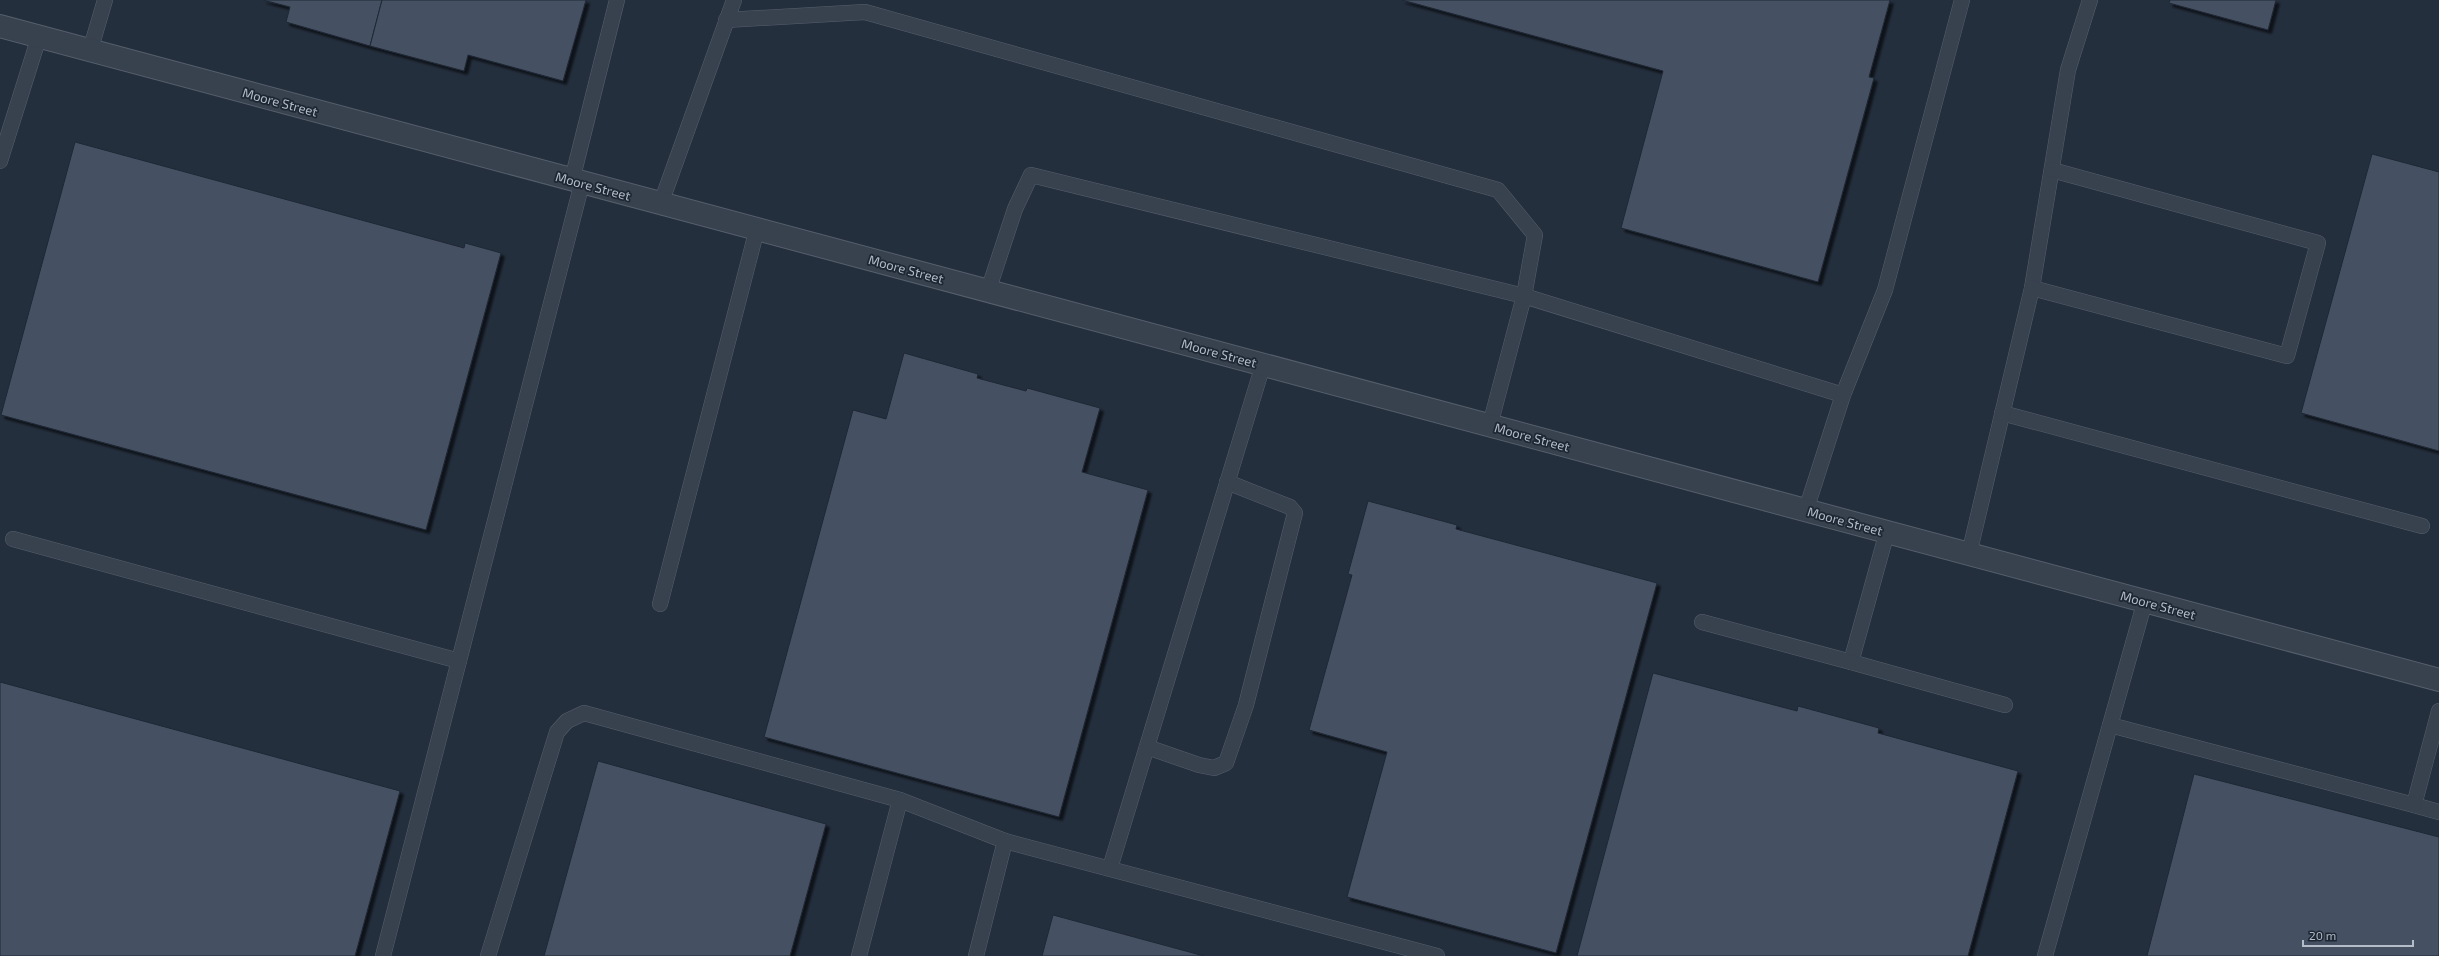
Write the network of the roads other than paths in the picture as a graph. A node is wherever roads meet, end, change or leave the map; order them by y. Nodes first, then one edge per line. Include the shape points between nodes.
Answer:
1 (105, 0) edge
2 (617, 0) edge
3 (734, 0) edge
4 (1962, 0) edge
5 (2090, 0) edge
6 (726, 20) junction
7 (0, 26) edge
8 (39, 37) junction
9 (90, 51) junction
10 (0, 161) edge
11 (2052, 170) junction
12 (577, 181) junction
13 (660, 203) junction
14 (757, 229) junction
15 (2032, 288) junction
16 (988, 291) junction
17 (1524, 296) junction
18 (1263, 364) junction
19 (1843, 395) junction
20 (2002, 413) junction
21 (1490, 425) junction
22 (1227, 482) junction
23 (1806, 510) junction
24 (2422, 526) dead end
25 (1887, 532) junction
26 (13, 539) dead end
27 (1969, 554) junction
28 (2145, 601) junction
29 (660, 604) dead end
30 (1702, 622) dead end
31 (459, 660) junction
32 (1851, 662) junction
33 (2439, 680) edge
34 (2005, 705) dead end
35 (2439, 711) edge
36 (2110, 725) junction
37 (1147, 746) junction
38 (900, 800) junction
39 (2414, 805) junction
40 (2439, 812) edge
41 (1005, 841) junction
42 (1110, 868) junction
43 (384, 956) edge
44 (488, 956) edge
45 (860, 956) edge
46 (976, 956) edge
47 (1437, 956) edge
48 (2045, 956) edge

1 - 9 lane
2 - 12 lane
3 - 6 lane
4 - 19 lane via 1885,290
5 - 11 lane via 2068,70
6 - 13 lane
6 - 17 lane via 865,12 1498,190 1535,235
7 - 8 street, Moore Street
8 - 9 street, Moore Street
8 - 10 lane
9 - 12 street, Moore Street
11 - 15 lane
11 - 15 lane via 2318,243 2287,356
12 - 13 street, Moore Street
12 - 31 lane
13 - 14 street, Moore Street
14 - 16 street, Moore Street
14 - 29 lane
15 - 20 lane
16 - 17 lane via 1015,209 1031,175
16 - 18 street, Moore Street
17 - 19 lane
17 - 21 lane
18 - 21 street, Moore Street
18 - 22 lane
19 - 23 lane
20 - 24 lane
20 - 27 lane
21 - 23 street, Moore Street
22 - 37 lane
22 - 37 lane via 1290,507 1295,513 1246,705 1226,763 1214,768
23 - 25 street, Moore Street
25 - 27 street, Moore Street
25 - 32 lane
26 - 31 lane
27 - 28 street, Moore Street
28 - 33 street, Moore Street
28 - 36 lane
30 - 32 lane
31 - 43 lane
32 - 34 lane
35 - 39 lane
36 - 39 lane
36 - 48 lane
37 - 42 lane
38 - 41 lane
38 - 44 lane via 584,713 567,721 557,732
38 - 45 lane
39 - 40 lane
41 - 42 lane
41 - 46 lane
42 - 47 lane

